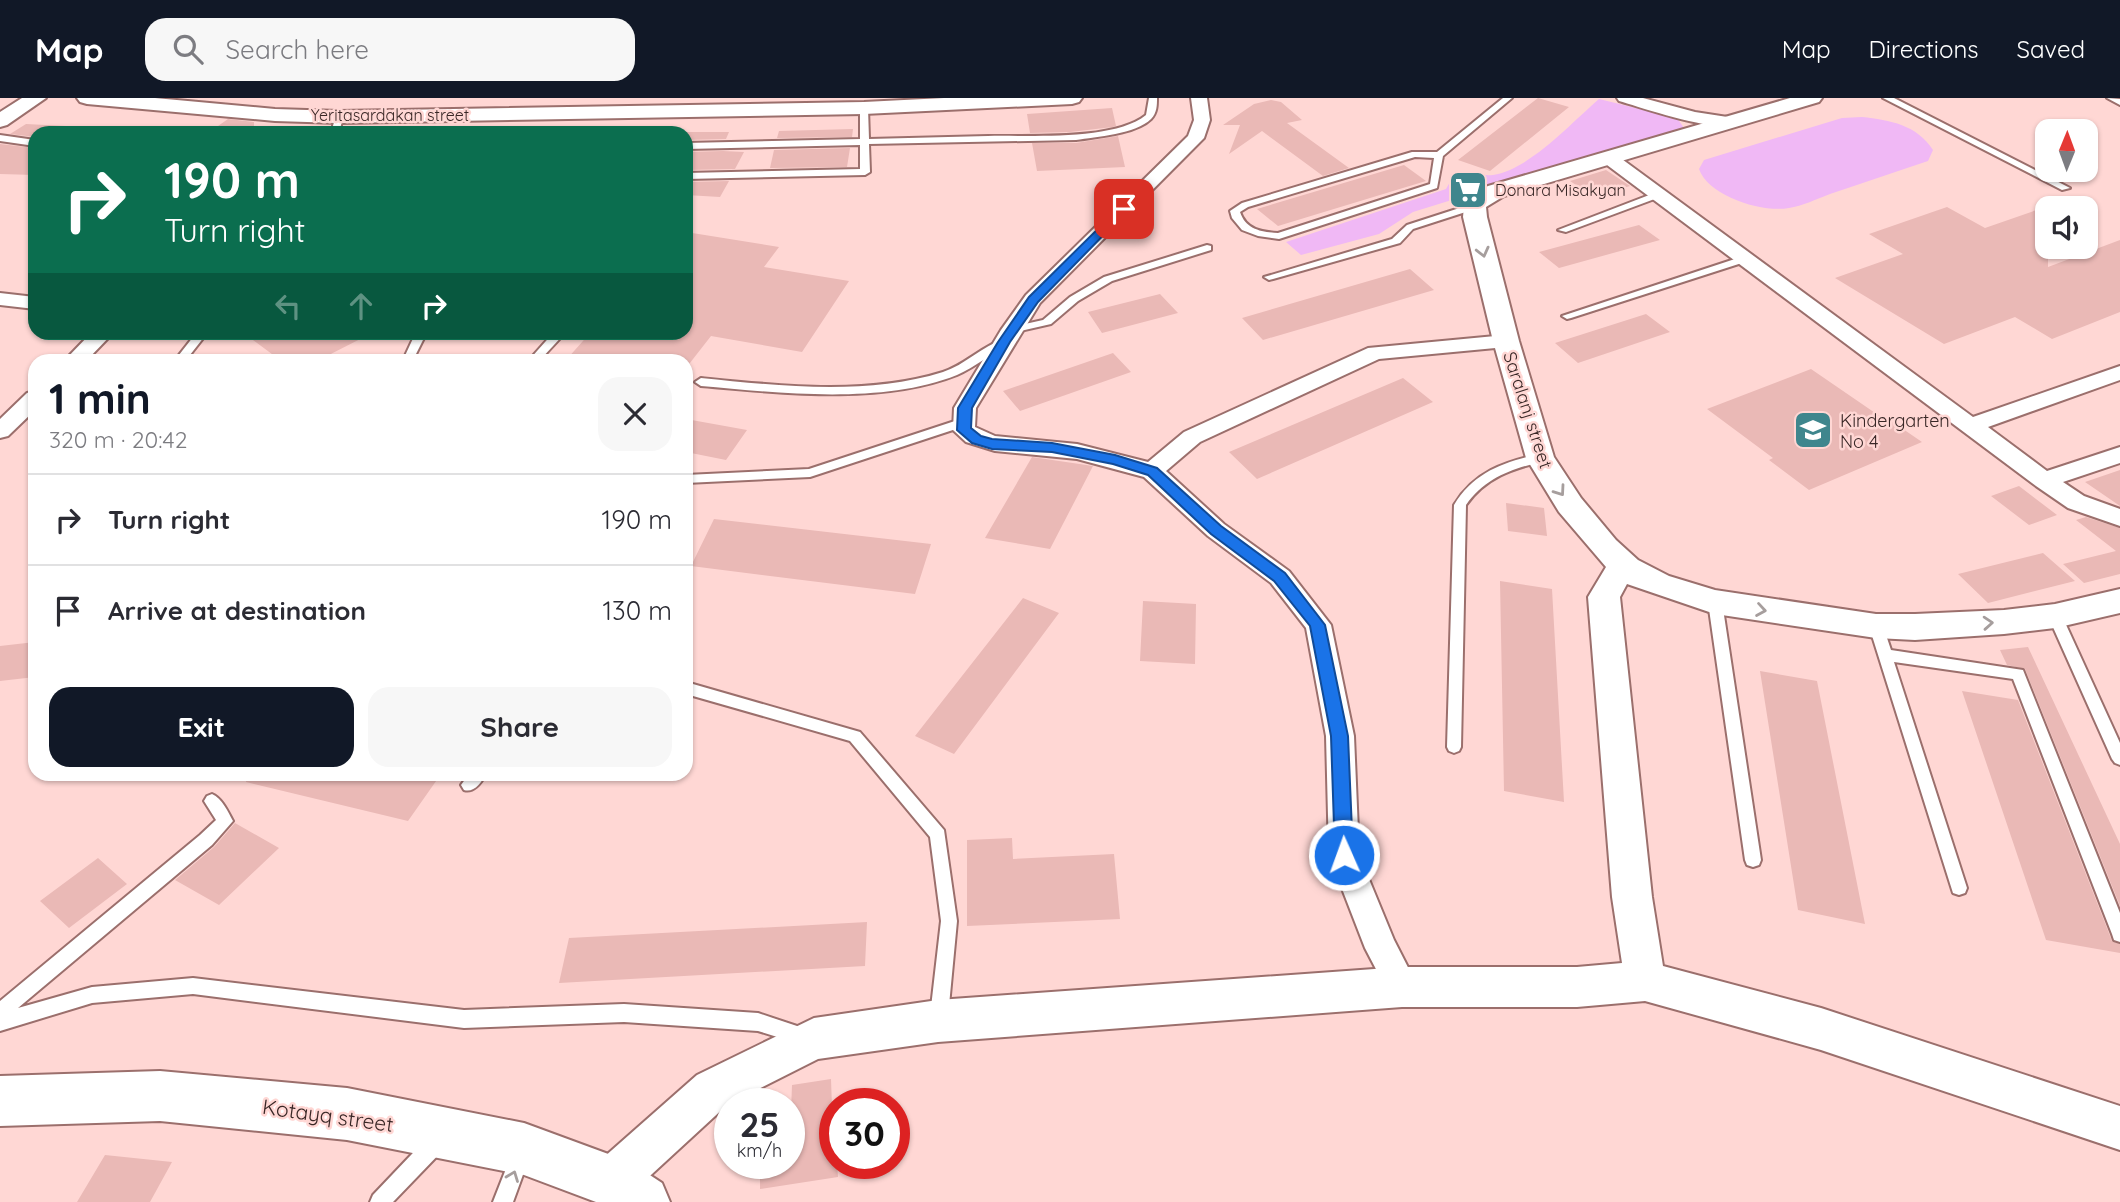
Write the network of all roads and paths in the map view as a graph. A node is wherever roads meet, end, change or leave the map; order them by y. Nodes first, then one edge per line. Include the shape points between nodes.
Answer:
1 (36, 98) edge
2 (1072, 98) edge
3 (1153, 98) edge
4 (1199, 98) edge
5 (1508, 98) edge
6 (1625, 98) edge
7 (1812, 98) edge
8 (1886, 98) edge
9 (2111, 98) edge
10 (97, 99) edge
11 (919, 102) edge
12 (2120, 103) edge
13 (864, 108) junction
14 (0, 121) edge
15 (1728, 122) junction
16 (337, 125) edge
17 (0, 138) edge
18 (28, 142) edge
19 (866, 143) junction
20 (693, 146) edge
21 (1439, 155) junction
22 (1609, 158) junction
23 (693, 177) edge
24 (2065, 188) dead end
25 (1657, 195) junction
26 (1475, 206) junction
27 (1563, 230) dead end
28 (1207, 248) dead end
29 (1744, 259) junction
30 (1269, 277) dead end
31 (0, 299) edge
32 (28, 302) edge
33 (1567, 316) dead end
34 (1008, 336) junction
35 (96, 340) edge
36 (196, 340) edge
37 (553, 340) edge
38 (1506, 341) junction
39 (81, 354) edge
40 (185, 354) edge
41 (540, 354) edge
42 (2120, 373) edge
43 (701, 383) dead end
44 (28, 405) edge
45 (964, 422) junction
46 (1969, 426) junction
47 (0, 431) edge
48 (2120, 456) edge
49 (1540, 458) junction
50 (1153, 471) junction
51 (693, 479) edge
52 (2044, 480) junction
53 (2120, 518) edge
54 (1627, 568) junction
55 (2120, 601) edge
56 (1715, 602) junction
57 (2055, 616) junction
58 (1881, 640) junction
59 (693, 690) edge
60 (1454, 747) dead end
61 (2120, 759) edge
62 (212, 801) dead end
63 (1753, 860) dead end
64 (1959, 888) dead end
65 (2120, 934) edge
66 (1645, 981) junction
67 (1402, 987) junction
68 (0, 1012) edge
69 (938, 1021) junction
70 (0, 1022) edge
71 (814, 1039) junction
72 (0, 1101) edge
73 (2120, 1128) edge
74 (445, 1134) junction
75 (524, 1149) junction
76 (627, 1192) edge
77 (380, 1202) edge
78 (503, 1202) edge

1 - 14 street
2 - 11 street, Yeritasardakan street
3 - 19 lane via 1146,119 1076,138
4 - 34 street via 1202,120 1196,138 1033,299
5 - 21 lane
6 - 15 street
7 - 15 street
8 - 24 lane
9 - 12 lane
10 - 16 street, Yeritasardakan street
11 - 13 street, Yeritasardakan street
13 - 16 street, Yeritasardakan street
13 - 19 lane
15 - 22 street
17 - 18 lane
19 - 20 lane
19 - 23 lane via 865,173
21 - 21 lane via 1434,186 1279,236 1247,230 1237,221 1235,211 1245,205 1415,154
22 - 25 street
22 - 26 street via 1496,191
25 - 27 lane
25 - 29 street
26 - 30 lane via 1410,227 1396,241
26 -> 38 street, Saralanj street
28 - 34 lane via 1108,279 1046,322
29 - 33 lane
29 - 46 street
31 - 32 street
34 - 43 lane via 949,374 889,386 780,389
34 - 45 street via 965,408
35 - 39 street
36 - 40 lane
37 - 41 lane
38 - 49 street, Saralanj street
38 - 50 street via 1375,353 1192,437
42 - 46 street
44 - 47 street
45 - 50 street via 964,430 976,440 1115,459
45 - 51 lane via 810,474
46 - 52 street
48 - 52 street
49 -> 54 street, Saralanj street via 1570,505
49 - 60 lane via 1486,475 1460,505
50 - 67 street via 1216,530 1280,577 1318,625 1340,736 1344,855 1381,948
52 - 53 street via 2076,502
54 - 56 street, Saralanj street via 1658,584
54 - 66 street via 1616,576 1604,597 1632,897
55 - 57 street, Saralanj street
56 -> 58 street, Saralanj street
56 - 63 lane
58 -> 57 street, Saralanj street
57 - 61 lane
58 - 64 lane
58 - 65 lane via 2018,674
59 - 69 lane via 855,736 938,835 949,922
62 - 68 lane via 225,821 206,840
66 - 67 street via 1577,987
66 - 73 street via 1821,1029
67 - 69 street
69 - 71 street
70 - 71 lane via 92,995 193,986 464,1019 624,1013 758,1022
71 - 76 street via 712,1090
72 - 74 main road, Kotayq street via 160,1096 347,1114
74 - 75 main road, Kotayq street
74 - 77 lane
75 - 76 main road, Kotayq street
78 -> 75 lane

